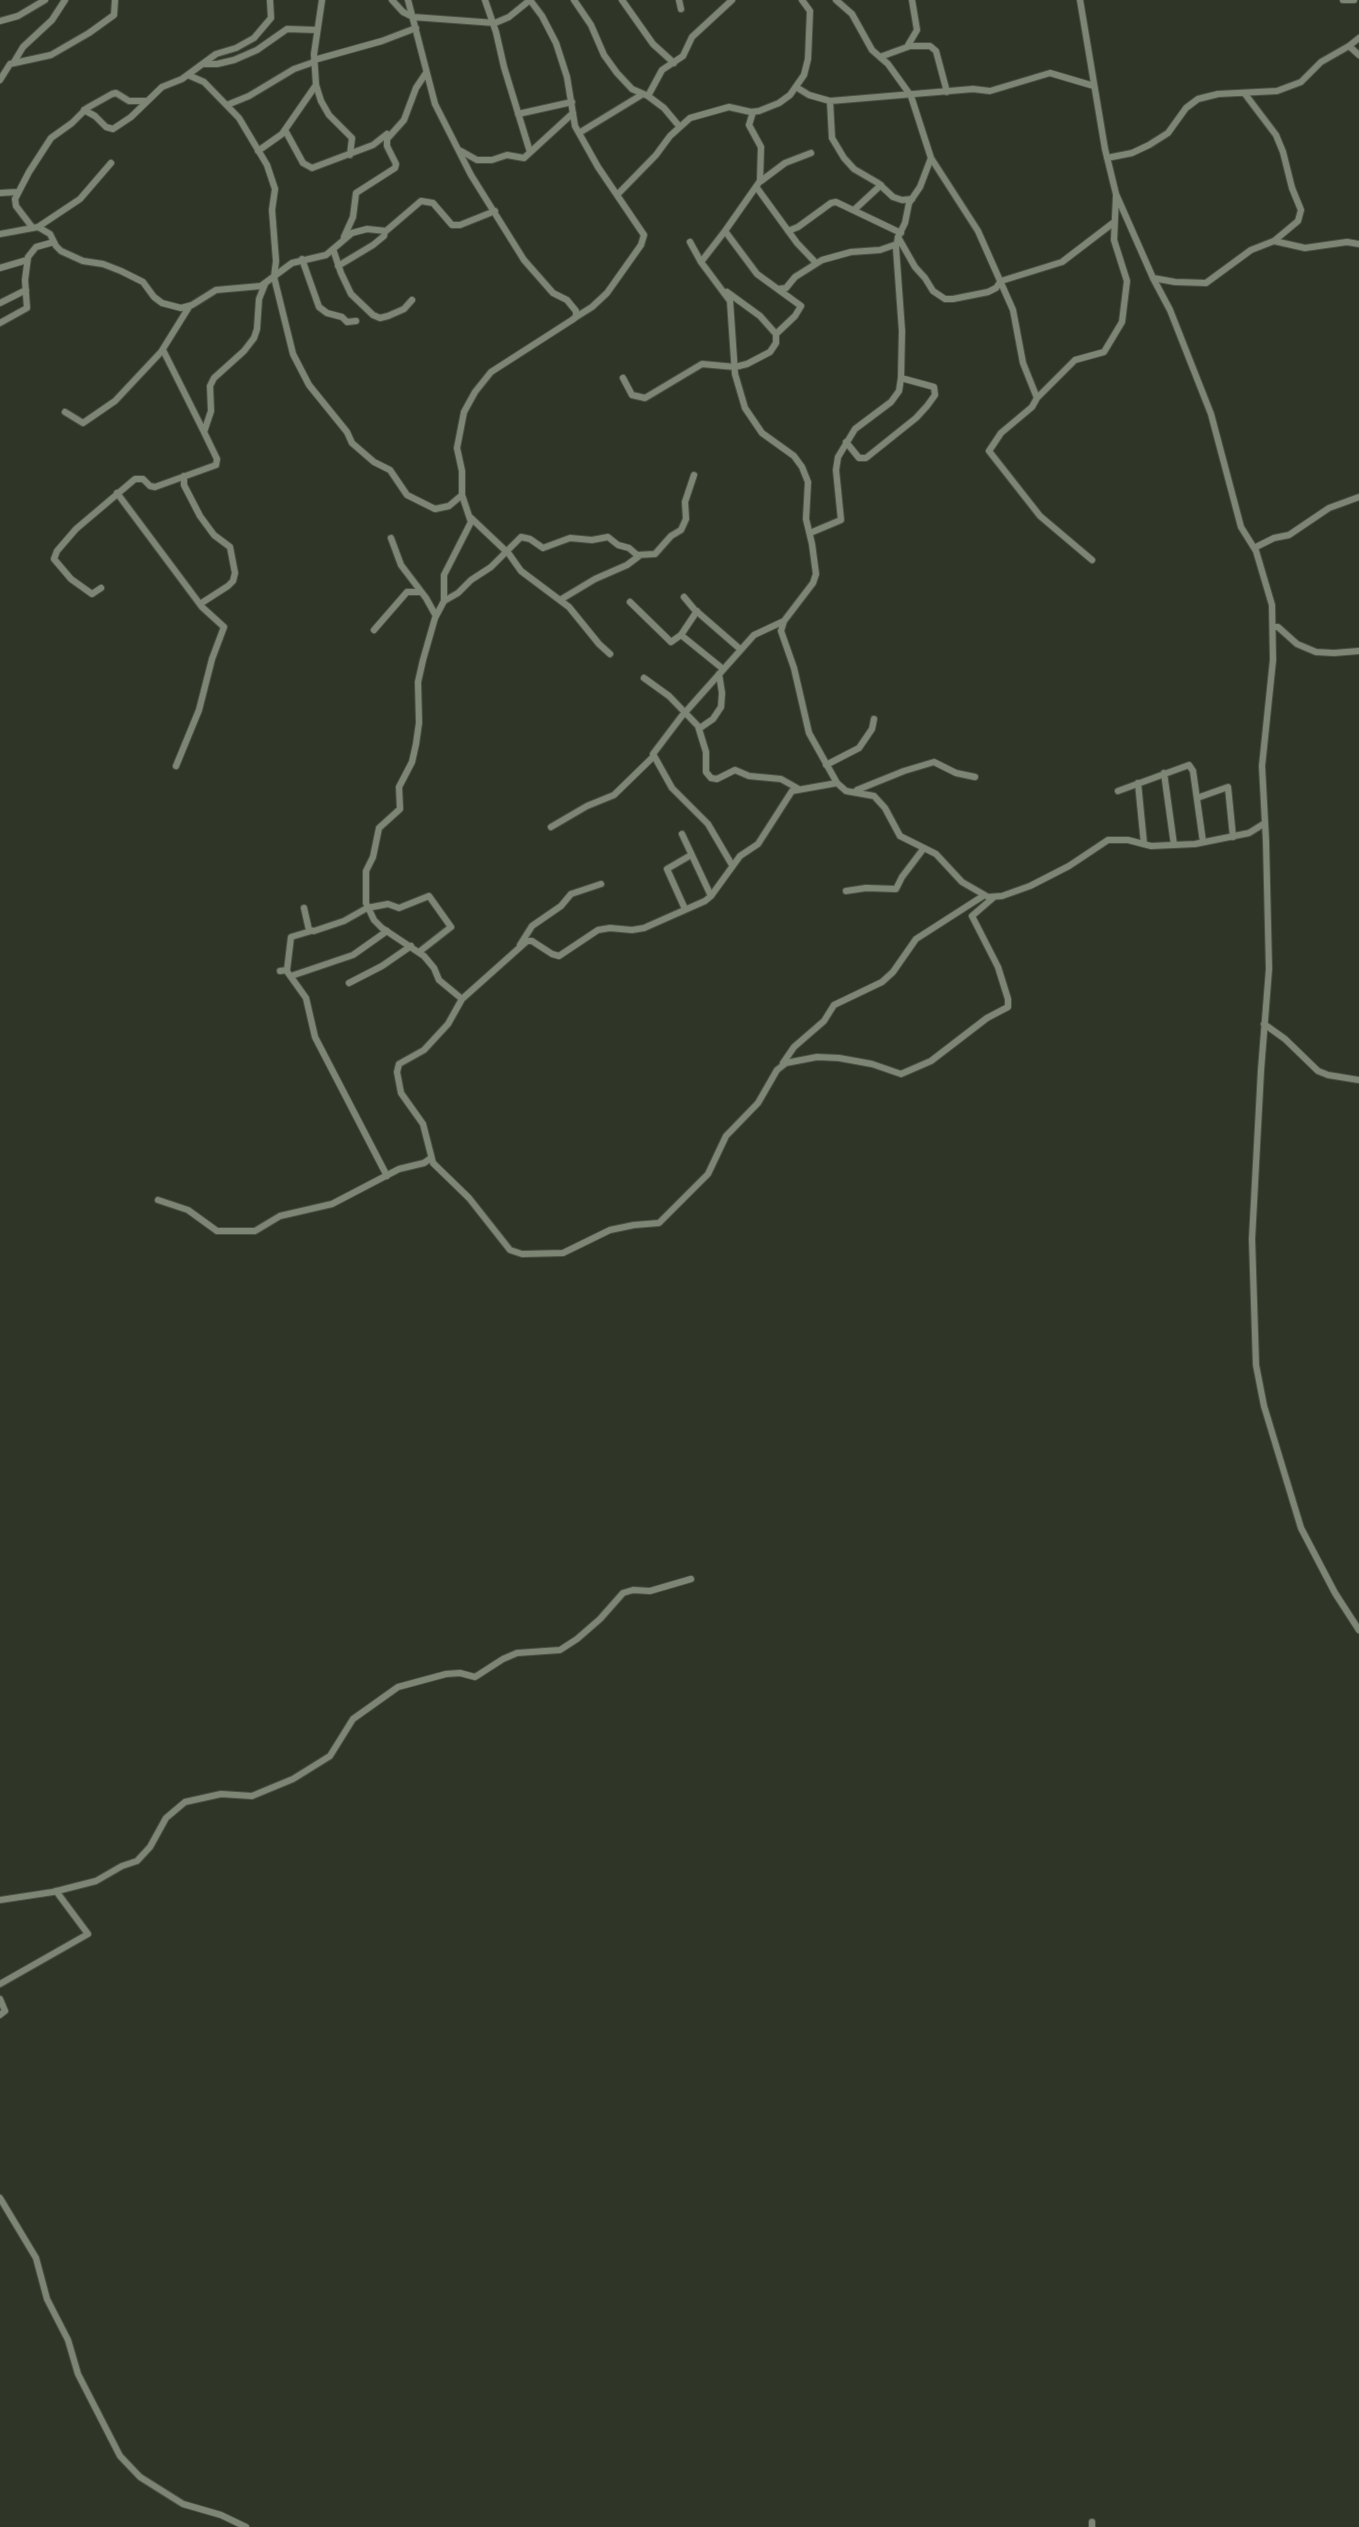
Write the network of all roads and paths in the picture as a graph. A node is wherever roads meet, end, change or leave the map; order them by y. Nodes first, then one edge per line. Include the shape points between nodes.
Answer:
1 (45, 0) edge
2 (65, 0) edge
3 (115, 0) edge
4 (270, 0) edge
5 (322, 0) edge
6 (392, 0) edge
7 (408, 0) edge
8 (485, 0) edge
9 (530, 0) edge
10 (574, 0) edge
11 (622, 0) edge
12 (679, 0) edge
13 (732, 0) edge
14 (802, 0) edge
15 (836, 0) edge
16 (912, 0) edge
17 (1080, 0) edge
18 (1342, 0) edge
19 (1354, 0) edge
20 (681, 9) dead end
21 (413, 17) junction
22 (0, 21) edge
23 (493, 23) junction
24 (416, 28) junction
25 (317, 30) junction
26 (1359, 38) edge
27 (1349, 46) junction
28 (907, 47) junction
29 (1359, 55) edge
30 (879, 57) junction
31 (314, 61) junction
32 (14, 62) junction
33 (674, 63) junction
34 (202, 64) junction
35 (427, 72) junction
36 (188, 75) junction
37 (0, 80) edge
38 (316, 85) junction
39 (1094, 86) junction
40 (796, 87) junction
41 (947, 92) junction
42 (1245, 94) junction
43 (645, 95) junction
44 (911, 96) junction
45 (147, 101) junction
46 (830, 101) junction
47 (572, 102) junction
48 (227, 105) junction
49 (84, 110) junction
50 (753, 112) junction
51 (573, 113) junction
52 (518, 114) junction
53 (679, 126) junction
54 (285, 130) junction
55 (393, 131) junction
56 (579, 133) junction
57 (458, 149) junction
58 (258, 151) junction
59 (530, 152) junction
60 (811, 153) dead end
61 (350, 154) junction
62 (931, 158) junction
63 (1107, 158) junction
64 (111, 163) dead end
65 (760, 181) junction
66 (881, 185) junction
67 (757, 188) junction
68 (17, 192) junction
69 (0, 193) edge
70 (1116, 194) junction
71 (617, 195) junction
72 (912, 199) junction
73 (854, 210) junction
74 (495, 211) junction
75 (1113, 223) junction
76 (35, 227) junction
77 (385, 231) junction
78 (725, 231) junction
79 (788, 231) junction
80 (0, 234) edge
81 (899, 238) junction
82 (342, 240) junction
83 (1274, 241) junction
84 (54, 242) junction
85 (690, 242) dead end
86 (1359, 244) edge
87 (333, 249) junction
88 (302, 259) junction
89 (27, 260) junction
90 (701, 262) junction
91 (816, 263) junction
92 (338, 266) junction
93 (0, 268) edge
94 (274, 277) junction
95 (1152, 278) junction
96 (1001, 281) junction
97 (266, 284) junction
98 (777, 289) junction
99 (26, 290) junction
100 (724, 290) junction
101 (412, 300) dead end
102 (0, 303) edge
103 (189, 307) junction
104 (576, 317) junction
105 (356, 321) dead end
106 (0, 323) edge
107 (776, 334) junction
108 (162, 350) junction
109 (735, 367) junction
110 (623, 378) dead end
111 (901, 378) junction
112 (1036, 398) junction
113 (65, 412) dead end
114 (204, 432) junction
115 (846, 442) junction
116 (694, 475) dead end
117 (184, 476) junction
118 (117, 493) junction
119 (462, 495) junction
120 (1359, 497) edge
121 (471, 518) junction
122 (810, 533) junction
123 (391, 538) dead end
124 (1254, 548) junction
125 (507, 552) junction
126 (639, 556) junction
127 (1092, 560) dead end
128 (101, 588) dead end
129 (420, 592) junction
130 (684, 597) dead end
131 (560, 600) junction
132 (444, 601) junction
133 (630, 602) dead end
134 (200, 604) junction
135 (697, 611) junction
136 (436, 616) junction
137 (784, 621) junction
138 (1274, 627) junction
139 (374, 630) dead end
140 (681, 635) junction
141 (740, 649) junction
142 (1359, 651) edge
143 (610, 654) dead end
144 (721, 672) junction
145 (644, 678) dead end
146 (685, 712) junction
147 (874, 719) dead end
148 (700, 728) junction
149 (653, 757) junction
150 (826, 765) junction
151 (176, 766) dead end
152 (1164, 774) junction
153 (975, 777) dead end
154 (837, 783) junction
155 (1138, 783) junction
156 (798, 788) junction
157 (1118, 791) dead end
158 (854, 792) junction
159 (1197, 798) junction
160 (1265, 823) junction
161 (551, 826) dead end
162 (682, 834) dead end
163 (1233, 837) junction
164 (1203, 842) junction
165 (1144, 844) junction
166 (1174, 845) junction
167 (924, 848) junction
168 (691, 855) junction
169 (732, 865) junction
170 (601, 885) dead end
171 (846, 891) dead end
172 (711, 896) junction
173 (983, 896) junction
174 (994, 897) junction
175 (304, 908) dead end
176 (367, 908) junction
177 (685, 909) junction
178 (387, 931) junction
179 (311, 932) junction
180 (411, 946) junction
181 (518, 948) junction
182 (419, 952) junction
183 (291, 976) junction
184 (349, 984) dead end
185 (462, 999) junction
186 (1264, 1024) junction
187 (781, 1065) junction
188 (1359, 1080) edge
189 (431, 1158) junction
190 (387, 1176) junction
191 (158, 1200) dead end
192 (691, 1579) dead end
193 (1359, 1630) edge
194 (56, 1891) junction
195 (0, 1900) edge
196 (0, 1984) edge
197 (0, 1999) edge
198 (0, 2015) edge
199 (0, 2198) edge
200 (246, 2527) edge

1 - 22 street via 18,16
2 - 32 street
3 - 32 street via 114,15 71,45 45,57
4 - 34 street via 271,18 260,33
5 - 25 street
6 - 21 street
7 - 21 street
8 - 23 street
9 - 23 street via 509,17
9 - 47 street via 556,43
10 - 43 street via 612,67 632,89
11 - 33 street via 653,44
12 - 20 street
13 - 33 street via 694,36 684,55
14 - 40 street via 809,7 811,19 806,68
15 - 30 street via 852,14
16 - 28 street via 917,30
17 - 39 street
18 - 19 street
21 - 23 street
21 - 24 street
23 - 52 street
24 - 31 street
24 - 35 street
25 - 31 street
25 - 34 street via 287,29 234,60
26 - 27 street
27 - 29 street
27 - 42 street via 1321,62 1301,82 1277,91
28 - 30 street
28 - 41 street via 934,48
30 - 44 street
31 - 38 street
31 - 48 street
32 - 37 street via 7,65
33 - 43 street via 662,70
34 - 36 street
35 - 55 street via 406,115
35 - 57 street via 435,104
36 - 45 street via 162,87
36 - 48 street via 204,82
38 - 54 street
38 - 61 street via 329,115 353,139
39 - 41 street via 1050,73 990,91
39 - 63 street
40 - 46 street
40 - 50 street via 784,100
41 - 44 street
42 - 63 street via 1198,99 1186,108 1168,133 1137,151
42 - 83 street via 1279,142 1301,210 1298,221
43 - 53 street via 664,108
43 - 56 street
44 - 46 street
44 - 62 street
45 - 49 street via 128,100 116,93
45 - 49 street via 112,129
46 - 66 street via 832,138 838,150 854,169
47 - 51 street
47 - 52 street
48 - 58 street
49 - 68 street via 50,140
50 - 53 street via 729,107 693,117
50 - 65 street via 749,125 762,149
51 - 56 street
51 - 59 street
52 - 59 street
53 - 71 street
54 - 58 street
54 - 61 street via 308,167
55 - 61 street
55 - 82 street via 387,143 395,168 356,193 353,217
56 - 71 street
57 - 59 street via 474,159 489,160 507,155 523,159
57 - 74 street
58 - 94 street via 275,189
60 - 65 street via 785,163
62 - 72 street via 921,187
62 - 96 street via 974,224
63 - 70 street
64 - 76 street via 80,199
65 - 67 street
66 - 72 street via 897,199
66 - 73 street
67 - 78 street
67 - 79 street
68 - 69 street
68 - 76 street via 15,205
70 - 75 street
70 - 95 street
71 - 104 street via 643,233 643,241 607,293
72 - 81 street
73 - 79 street via 831,203
73 - 81 street
74 - 77 street via 452,225 433,203 423,201
74 - 104 street via 524,260 553,293 567,300
75 - 96 street via 1066,259
75 - 112 street via 1113,240 1127,281 1122,322 1103,353 1075,360
76 - 80 street
76 - 84 street via 49,233
77 - 82 street via 360,230
77 - 92 street via 373,245
78 - 90 street
78 - 98 street via 756,273
79 - 91 street
81 - 91 street via 884,249 852,252
81 - 96 street via 933,291 945,299 988,292
81 - 111 street via 896,262 902,326
82 - 87 street
83 - 86 street via 1305,248
83 - 95 street via 1251,250 1206,283
84 - 89 street via 36,247
84 - 103 street via 59,249 83,261 104,264 140,280 162,303
85 - 90 street
87 - 88 street via 322,256
87 - 92 street
88 - 94 street
88 - 105 street via 319,307 346,321
89 - 93 street
89 - 99 street
90 - 100 street
91 - 98 street via 795,277 787,288
92 - 101 street via 351,294 377,317 403,310
94 - 97 street
94 - 119 street via 294,359 352,442 374,462 390,470 407,495 432,508 449,506
95 - 124 street via 1170,310 1211,414 1242,527
96 - 112 street via 1013,310 1023,363
97 - 103 street via 213,291
97 - 114 street via 259,299 254,338 210,384 211,411
98 - 107 street via 801,307
99 - 102 street
99 - 106 street via 27,308
100 - 107 street via 746,304
100 - 109 street via 730,301
103 - 108 street
104 - 119 street via 499,366 475,392 464,412 458,441
107 - 109 street via 771,352
108 - 113 street via 121,394 86,422 79,422
108 - 114 street
109 - 110 street via 702,364 645,398 632,395
109 - 122 street via 740,395 757,428 792,453 802,467 808,483 806,519
111 - 115 street via 896,396 855,429
111 - 115 street via 934,387 935,395 916,418 866,458 859,458
112 - 127 street via 1032,407 1001,433 989,450 1040,516
114 - 117 street via 217,463
115 - 122 street via 836,466 841,519
116 - 126 street via 685,502 686,519 680,530 658,552
117 - 118 street via 154,487 143,478 136,479
117 - 134 street via 184,485 200,516 230,548 235,573 228,586
118 - 128 street via 76,529 54,558 71,579 92,594
118 - 134 street
119 - 121 street
120 - 124 street via 1329,508 1297,531
121 - 125 street
121 - 132 street via 444,575
122 - 137 street via 814,580
123 - 129 street via 400,565
124 - 138 street via 1272,605
125 - 126 street via 521,537 544,548 570,538 606,537
125 - 131 street via 521,571
125 - 132 street
126 - 131 street
129 - 136 street
129 - 139 street via 407,592
130 - 135 street
131 - 143 street
132 - 136 street
133 - 140 street via 668,641
134 - 151 street via 224,629 199,710
135 - 140 street
135 - 141 street
136 - 176 street via 419,676 419,723 414,754 400,783 399,810 380,828 366,871
137 - 141 street via 757,632
137 - 150 street via 782,635 794,668 807,728
138 - 142 street via 1316,652
138 - 160 street via 1262,766
140 - 144 street
141 - 144 street
144 - 146 street
144 - 148 street via 721,707
145 - 146 street
146 - 148 street
146 - 149 street
147 - 150 street via 859,748
148 - 156 street via 706,771 711,778 735,770 749,776 781,779
149 - 161 street via 614,795
149 - 169 street via 672,788 706,822
150 - 154 street
152 - 155 street
152 - 159 street via 1190,766
152 - 166 street
153 - 158 street via 933,762
154 - 156 street
154 - 158 street
155 - 157 street
155 - 165 street
156 - 169 street via 791,792 755,846
158 - 167 street via 877,798 898,835
159 - 163 street via 1228,787
159 - 164 street
160 - 163 street
160 - 186 street via 1269,969
162 - 168 street
163 - 164 street
164 - 166 street
165 - 166 street
165 - 174 street via 1106,841 1070,866
167 - 171 street via 896,889
167 - 173 street via 942,858 962,882
168 - 172 street
168 - 177 street via 667,868
169 - 172 street
170 - 181 street via 571,894 532,926
172 - 177 street
173 - 174 street
173 - 187 street via 916,939 882,982 834,1005 824,1022 794,1047
174 - 187 street via 972,916 998,967 1008,1007 987,1018 931,1061 901,1074 839,1058 801,1058
175 - 179 street
176 - 178 street
176 - 179 street
176 - 182 street via 388,904 397,908 430,897 451,926
177 - 181 street via 638,930 598,930 559,956 530,940
178 - 180 street
178 - 183 street via 353,955
179 - 183 street via 291,937 283,971
180 - 182 street
180 - 184 street
181 - 185 street
182 - 185 street via 439,980
183 - 190 street via 306,998 315,1037
185 - 189 street via 448,1024 422,1051 397,1068 401,1093 425,1130
186 - 188 street via 1318,1071
186 - 193 street via 1252,1239 1256,1365 1264,1406 1301,1528
187 - 189 street via 759,1103 726,1136 708,1174 660,1222 610,1230 566,1252 522,1254 510,1250
189 - 190 street
190 - 191 street via 332,1204 280,1216 253,1232 217,1231 188,1210
192 - 194 street via 650,1591 623,1593 600,1619 560,1650 517,1653 475,1677 446,1674 394,1689 353,1719 330,1756 293,1779 252,1796 220,1794 183,1803 166,1818 140,1860 96,1881
194 - 195 street
194 - 196 street via 88,1934
197 - 198 street via 5,2011
199 - 200 street via 36,2258 47,2299 68,2340 78,2374 120,2456 140,2477 183,2504

